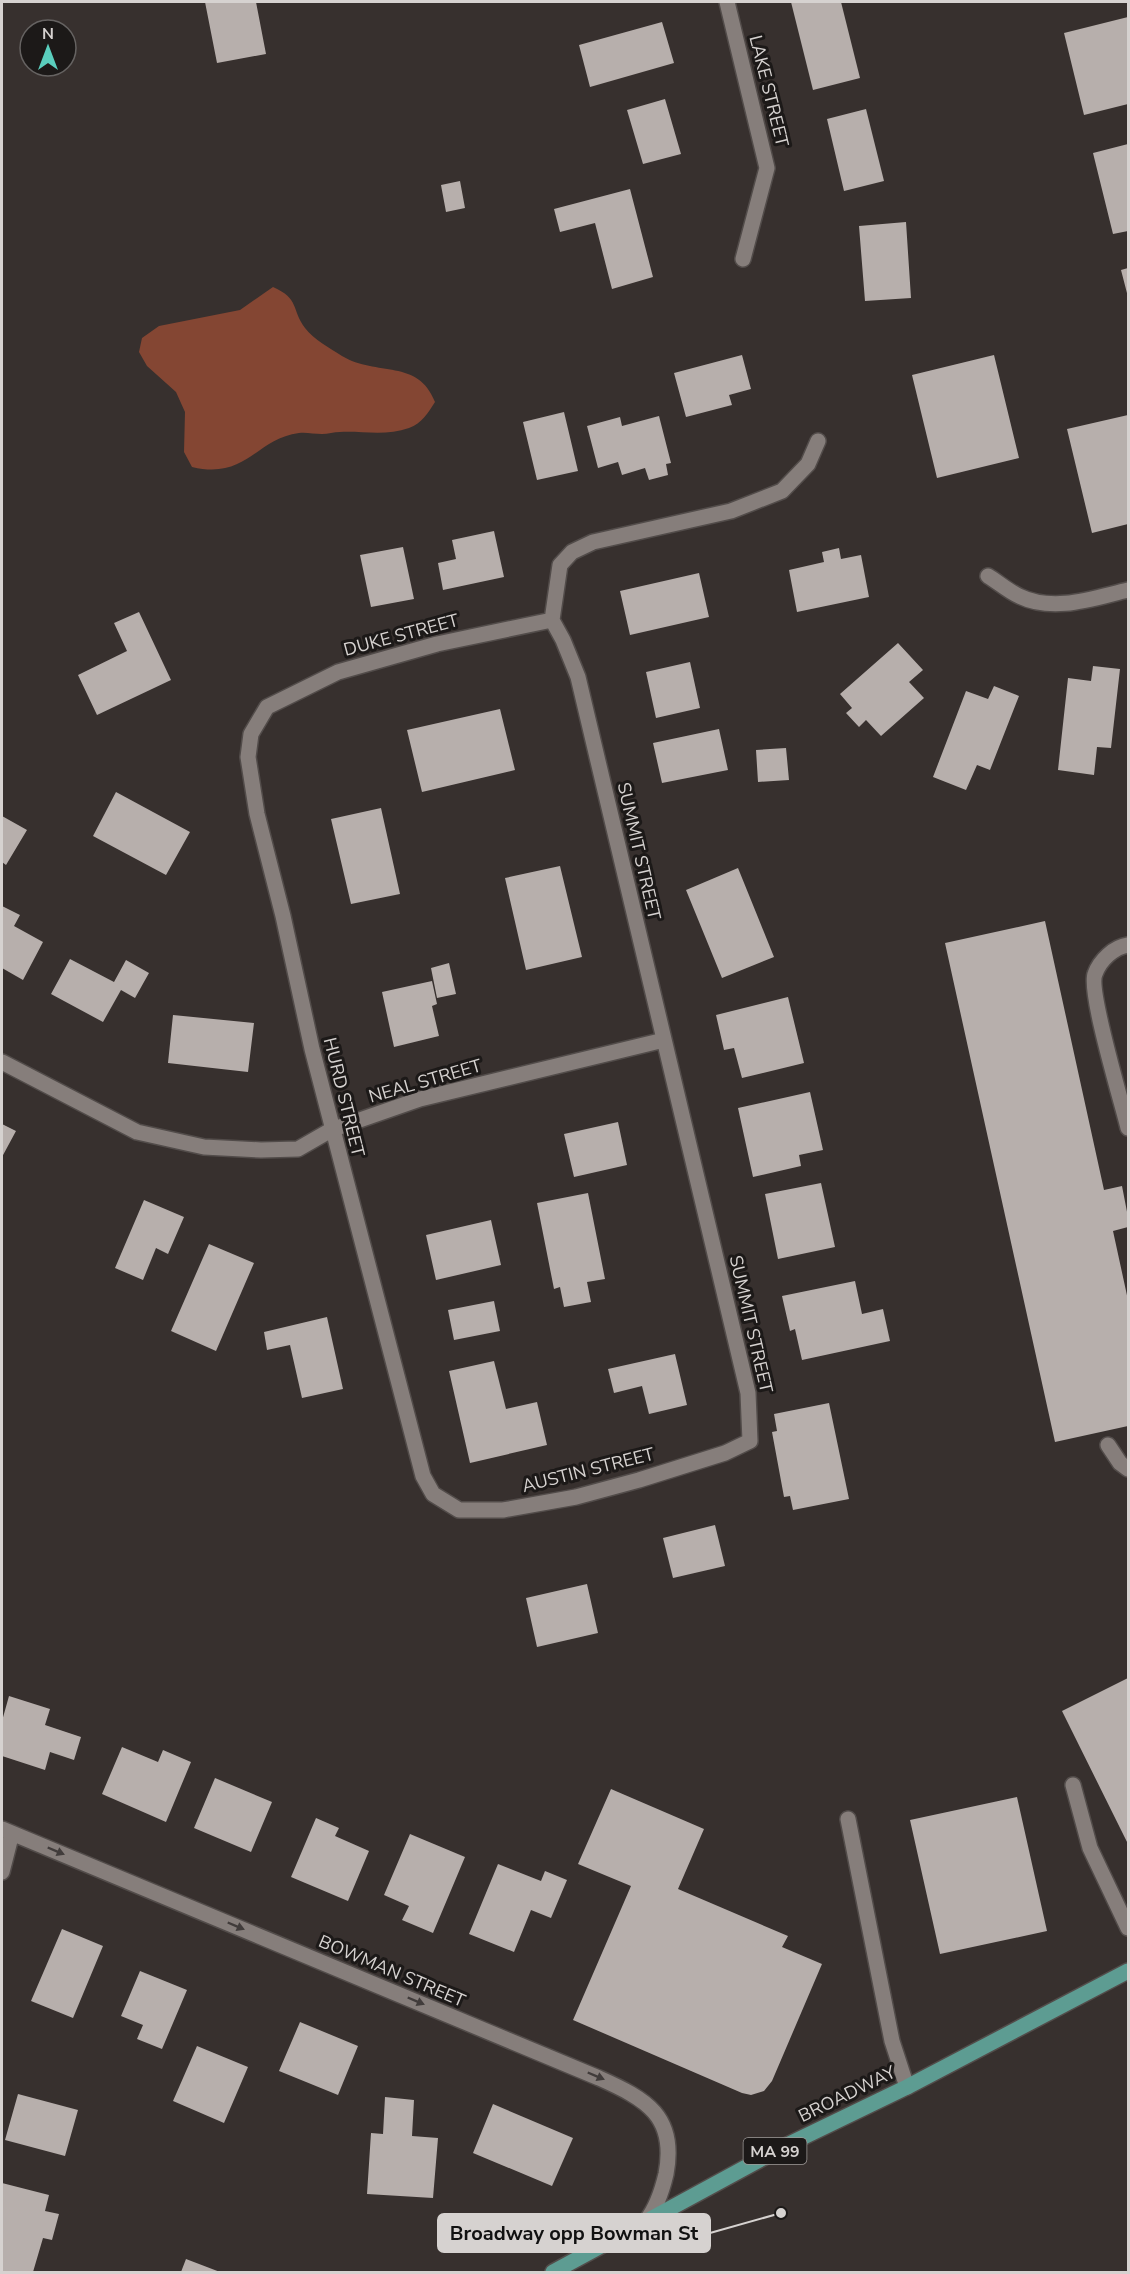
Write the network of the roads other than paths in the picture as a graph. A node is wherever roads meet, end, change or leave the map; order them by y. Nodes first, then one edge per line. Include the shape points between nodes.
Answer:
1 (727, 2) edge
2 (743, 259) dead end
3 (818, 441) dead end
4 (988, 576) dead end
5 (1128, 590) edge
6 (552, 620) junction
7 (267, 707) joint
8 (1128, 945) edge
9 (664, 1040) junction
10 (2, 1062) edge
11 (1128, 1128) edge
12 (332, 1130) junction
13 (750, 1441) joint
14 (1108, 1445) dead end
15 (1128, 1469) edge
16 (433, 1494) joint
17 (1073, 1785) dead end
18 (848, 1819) dead end
19 (7, 1831) edge
20 (2, 1872) edge
21 (1128, 1928) edge
22 (1128, 1971) edge
23 (907, 2087) junction
24 (646, 2221) junction
25 (554, 2272) edge

1 - 2 street, LAKE STREET via 767,168
3 - 6 street via 808,464 783,490 731,511 593,542 572,552 560,565
4 - 5 street via 1020,597 1052,604
6 - 7 street, DUKE STREET via 437,644 338,672
6 - 9 street, SUMMIT STREET via 578,677
7 - 12 street, HURD STREET via 251,734 248,757 257,814
8 - 11 street via 1105,957 1094,975 1096,1001
9 - 12 street, NEAL STREET via 420,1099
9 - 13 street, SUMMIT STREET via 748,1393
10 - 12 street, NEAL STREET via 137,1132 204,1147 298,1149
12 - 16 street, HURD STREET via 423,1476
13 - 16 street, AUSTIN STREET via 725,1453 639,1480 576,1497 503,1510 459,1510
14 - 15 street
17 - 21 street via 1090,1848
18 - 23 street via 892,2041
19 - 20 street
19 -> 24 street, BOWMAN STREET via 634,2094 658,2115 669,2145 662,2190
22 - 23 main road, BROADWAY / MA 99
23 - 24 main road, BROADWAY / MA 99 via 785,2146
24 - 25 main road, BROADWAY / MA 99

